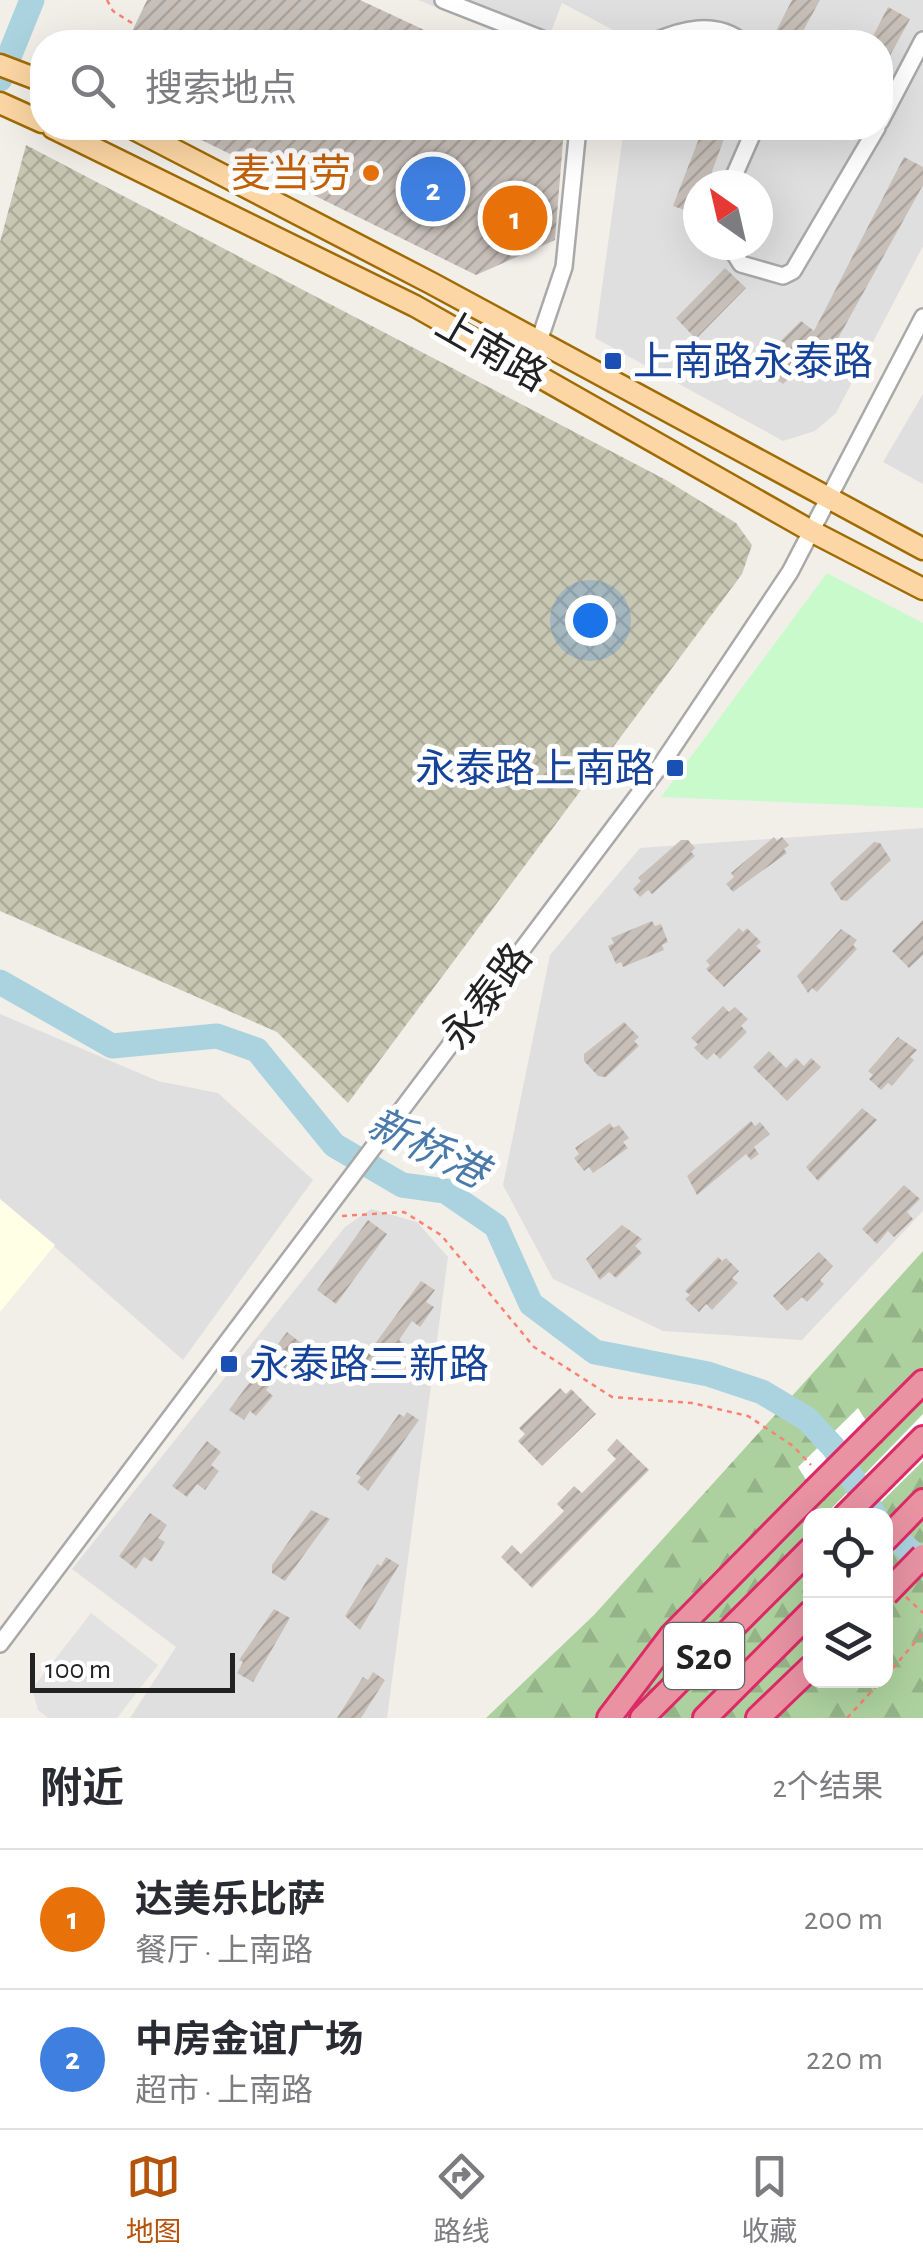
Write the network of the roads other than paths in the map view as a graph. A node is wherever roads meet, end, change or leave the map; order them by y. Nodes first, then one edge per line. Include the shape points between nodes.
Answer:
1 (443, 0) edge
2 (519, 30) edge
3 (923, 40) edge
4 (0, 64) edge
5 (30, 76) edge
6 (893, 97) edge
7 (0, 103) edge
8 (30, 116) edge
9 (77, 140) edge
10 (155, 140) edge
11 (577, 140) edge
12 (750, 140) edge
13 (870, 140) edge
14 (737, 170) edge
15 (738, 260) edge
16 (923, 317) edge
17 (539, 341) junction
18 (829, 498) junction
19 (811, 531) junction
20 (923, 549) edge
21 (923, 589) edge
22 (923, 1382) edge
23 (923, 1438) edge
24 (923, 1501) edge
25 (853, 1508) edge
26 (893, 1531) edge
27 (923, 1556) edge
28 (803, 1557) edge
29 (893, 1587) edge
30 (803, 1621) edge
31 (0, 1644) edge
32 (803, 1675) edge
33 (609, 1718) edge
34 (642, 1718) edge
35 (706, 1718) edge
36 (758, 1718) edge

1 - 2 street
3 - 6 street
4 - 5 main road
7 - 8 main road
9 - 19 main road, 上南路 via 415,306
10 - 17 main road, 上南路
11 - 17 street via 564,267
12 - 14 street
13 - 15 street via 793,271 783,276
16 - 18 street, 永泰路
17 - 18 main road, 上南路
18 - 19 street, 永泰路
18 - 20 main road, 上南路
19 - 21 main road, 上南路
19 - 31 street, 永泰路 via 663,762
22 - 33 highway, bridge via 814,1480 672,1635
23 - 25 highway
24 - 26 highway
27 - 29 highway, bridge
28 - 34 highway, S20
30 - 35 highway, S20
32 - 36 highway

